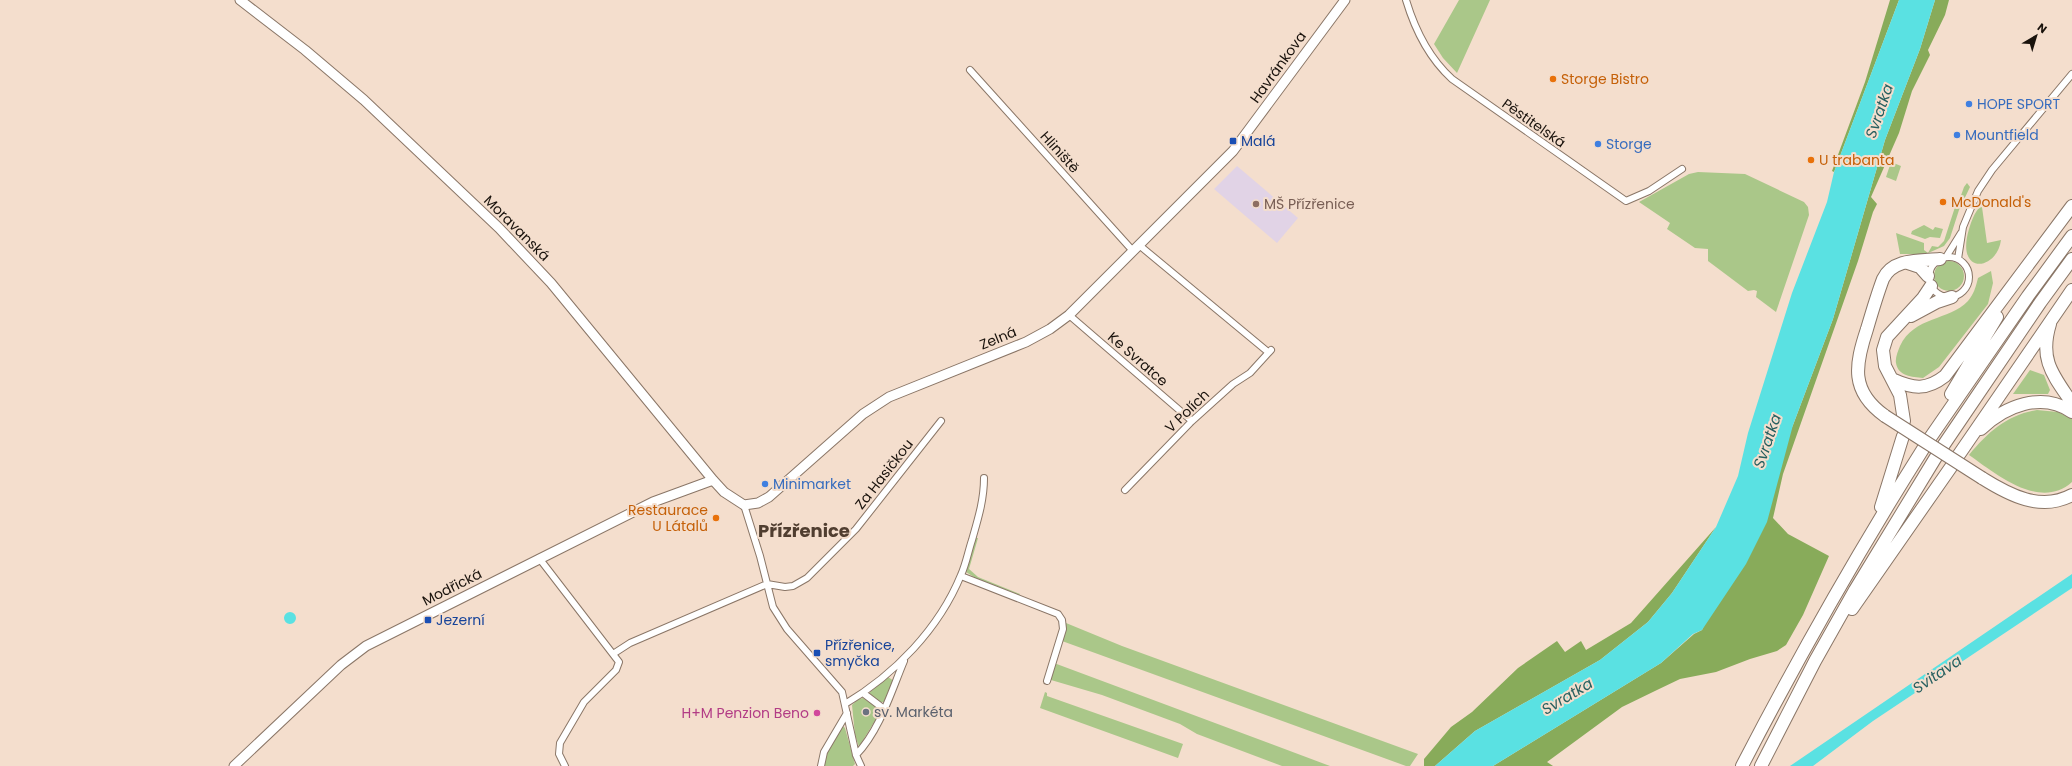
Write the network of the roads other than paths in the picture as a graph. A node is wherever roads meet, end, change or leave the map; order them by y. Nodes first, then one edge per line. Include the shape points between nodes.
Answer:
1 (240, 0) edge
2 (1345, 0) edge
3 (1406, 0) edge
4 (970, 70) dead end
5 (2072, 74) edge
6 (1233, 151) joint
7 (1682, 169) dead end
8 (2072, 206) edge
9 (1962, 231) junction
10 (2072, 236) edge
11 (1136, 248) junction
12 (1943, 258) junction
13 (1958, 259) junction
14 (2072, 259) edge
15 (1905, 262) junction
16 (1929, 281) junction
17 (2014, 284) junction
18 (2072, 290) edge
19 (1952, 297) junction
20 (1069, 315) junction
21 (2053, 316) junction
22 (1905, 320) junction
23 (1894, 380) junction
24 (2072, 403) edge
25 (2072, 412) edge
26 (941, 421) dead end
27 (1192, 421) junction
28 (1904, 421) dead end
29 (1903, 436) dead end
30 (1943, 446) dead end
31 (1923, 449) dead end
32 (1936, 457) dead end
33 (1951, 467) dead end
34 (984, 478) dead end
35 (713, 480) junction
36 (1125, 490) dead end
37 (2072, 495) edge
38 (744, 505) junction
39 (1876, 524) junction
40 (539, 558) junction
41 (961, 576) junction
42 (767, 584) junction
43 (612, 654) junction
44 (905, 659) junction
45 (1815, 661) junction
46 (1047, 681) dead end
47 (863, 693) junction
48 (845, 704) junction
49 (884, 709) junction
50 (848, 713) junction
51 (856, 755) junction
52 (234, 766) edge
53 (565, 766) edge
54 (821, 766) edge
55 (861, 766) edge
56 (1742, 766) edge
57 (1761, 766) edge

1 - 35 street, Moravanská via 364,100 499,228 551,283
2 - 6 street, Havránkova
3 - 7 street, Pěstitelská via 1431,55 1452,79 1626,201 1649,191
4 - 11 street, Hliniště
5 - 9 street via 1983,183 1970,205
6 - 11 street, Zelná
8 - 17 highway
9 - 12 street
9 - 13 street
10 - 17 highway via 1928,437
11 - 20 street, Zelná
11 - 27 street, V Polích via 1269,351 1250,373 1233,384
12 - 13 street
12 - 15 highway
12 - 16 street via 1932,266
13 - 19 street via 1968,271 1968,282 1962,292
14 - 30 highway via 2035,309
15 - 16 highway via 1920,268
15 - 37 highway, bridge via 1886,271 1883,279 1857,364 1858,380 1864,395 1885,416 2013,496 2033,502 2054,501
16 - 19 street via 1937,294
16 - 22 highway
17 - 23 highway via 1945,376 1926,387 1917,388
18 - 21 highway
19 - 22 highway via 1937,302
20 - 27 street, Ke Svratce
20 - 38 street, Zelná via 1026,342 889,397 863,414 768,497 758,503
21 - 24 highway via 2046,342 2047,360 2055,380
21 - 25 highway via 1960,453 1989,421 2024,404 2050,402
22 - 23 highway via 1887,337 1883,350 1885,366
23 - 28 highway via 1900,395
26 - 42 street, Za Hasičkou via 856,529 807,578 793,586
27 - 36 street, V Polích
29 - 39 highway
31 - 39 highway
32 - 45 highway
33 - 45 highway
34 - 41 street via 982,506
35 - 38 street, Moravanská via 724,492
35 - 40 street, Modřická via 653,502
38 - 42 street
39 - 56 highway via 1798,658
40 - 43 street
40 - 52 street, Modřická via 366,646 341,665
41 - 44 street via 928,631
41 - 46 street via 1058,614 1063,629
42 - 43 street via 630,643
42 - 48 street via 775,611 787,629 842,692
43 - 53 street via 619,662 616,670 584,702 560,744 559,754
44 - 47 street
44 - 49 street
45 - 57 highway
47 - 48 street
47 - 49 street
48 - 50 street
49 - 51 street via 864,748
50 - 51 street
50 - 54 street via 824,752
51 - 55 street

